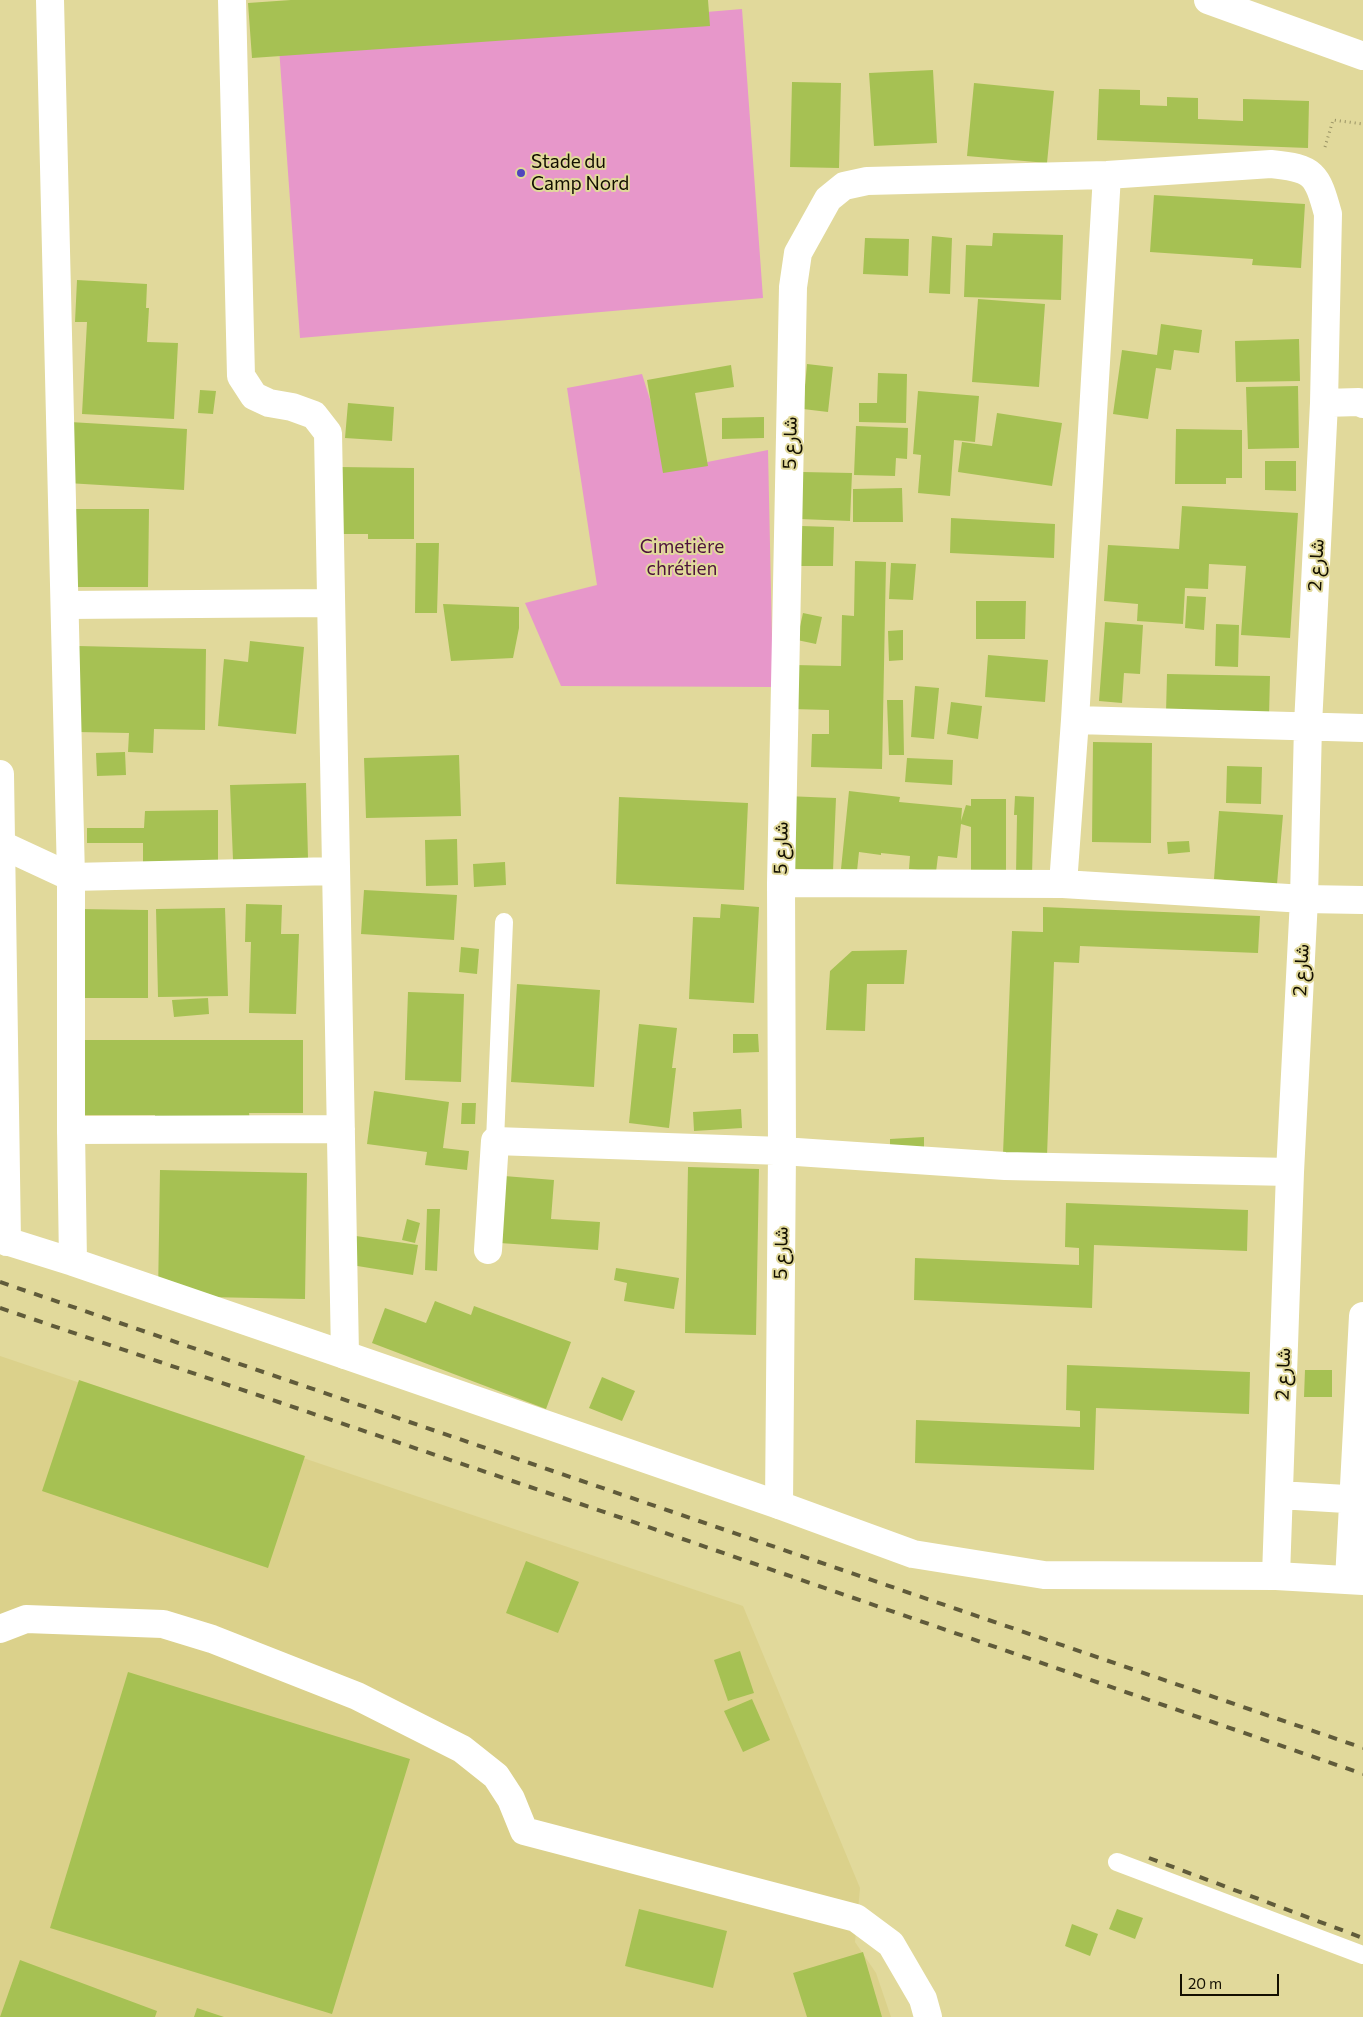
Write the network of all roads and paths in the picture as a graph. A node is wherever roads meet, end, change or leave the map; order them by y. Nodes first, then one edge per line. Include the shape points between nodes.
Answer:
1 (50, 0) edge
2 (232, 0) edge
3 (1208, 0) edge
4 (1363, 56) edge
5 (1363, 124) edge
6 (1295, 166) junction
7 (1107, 176) junction
8 (1324, 403) junction
9 (1363, 404) edge
10 (331, 603) junction
11 (65, 605) junction
12 (1075, 720) junction
13 (1308, 725) junction
14 (1363, 728) edge
15 (0, 774) edge
16 (2, 845) junction
17 (336, 871) junction
18 (71, 876) junction
19 (781, 883) junction
20 (1063, 884) junction
21 (1304, 899) junction
22 (1363, 900) edge
23 (504, 922) dead end
24 (341, 1129) junction
25 (71, 1130) junction
26 (495, 1141) junction
27 (782, 1152) junction
28 (1290, 1172) junction
29 (4, 1241) edge
30 (488, 1250) dead end
31 (73, 1262) junction
32 (1363, 1316) edge
33 (345, 1355) junction
34 (1279, 1495) junction
35 (1358, 1499) edge
36 (779, 1505) junction
37 (1276, 1576) junction
38 (1356, 1581) edge
39 (0, 1629) edge
40 (1116, 1862) dead end
41 (1363, 1955) edge
42 (928, 2017) edge

1 - 11 main road
2 - 10 main road via 241,376 254,396 314,415 328,434
3 - 4 main road
5 - 6 path via 1333,120 1324,148
6 - 7 main road via 1271,164
6 - 8 main road, شارع 2 via 1311,174 1320,185 1328,214
7 - 12 main road
7 - 19 main road, شارع 5 via 867,181 844,186 828,199 798,253 793,287
8 - 9 main road
8 - 13 main road, شارع 2
10 - 11 main road
10 - 17 main road
11 - 18 main road
12 - 13 main road
12 - 20 main road
13 - 14 main road
13 - 21 main road, شارع 2
15 - 16 main road
16 - 18 main road
16 - 29 main road
17 - 18 main road
17 - 24 main road
18 - 25 main road
19 - 20 main road
19 - 27 main road, شارع 5
20 - 21 main road
21 - 22 main road
21 - 28 main road, شارع 2
23 - 26 lane
24 - 25 main road
24 - 33 main road
25 - 31 main road
26 - 27 main road
26 - 30 main road
27 - 28 main road via 1005,1166
27 - 36 main road, شارع 5
28 - 34 main road, شارع 2
29 - 31 main road
31 - 33 main road
32 - 35 main road
33 - 36 main road
34 - 35 main road
34 - 37 main road, شارع 2
35 - 38 main road
36 - 37 main road via 914,1554 1044,1575
37 - 38 main road
39 - 42 main road via 26,1619 163,1624 212,1638 356,1696 462,1749 496,1776 511,1799 524,1831 856,1918 891,1944 923,1999
40 - 41 lane

